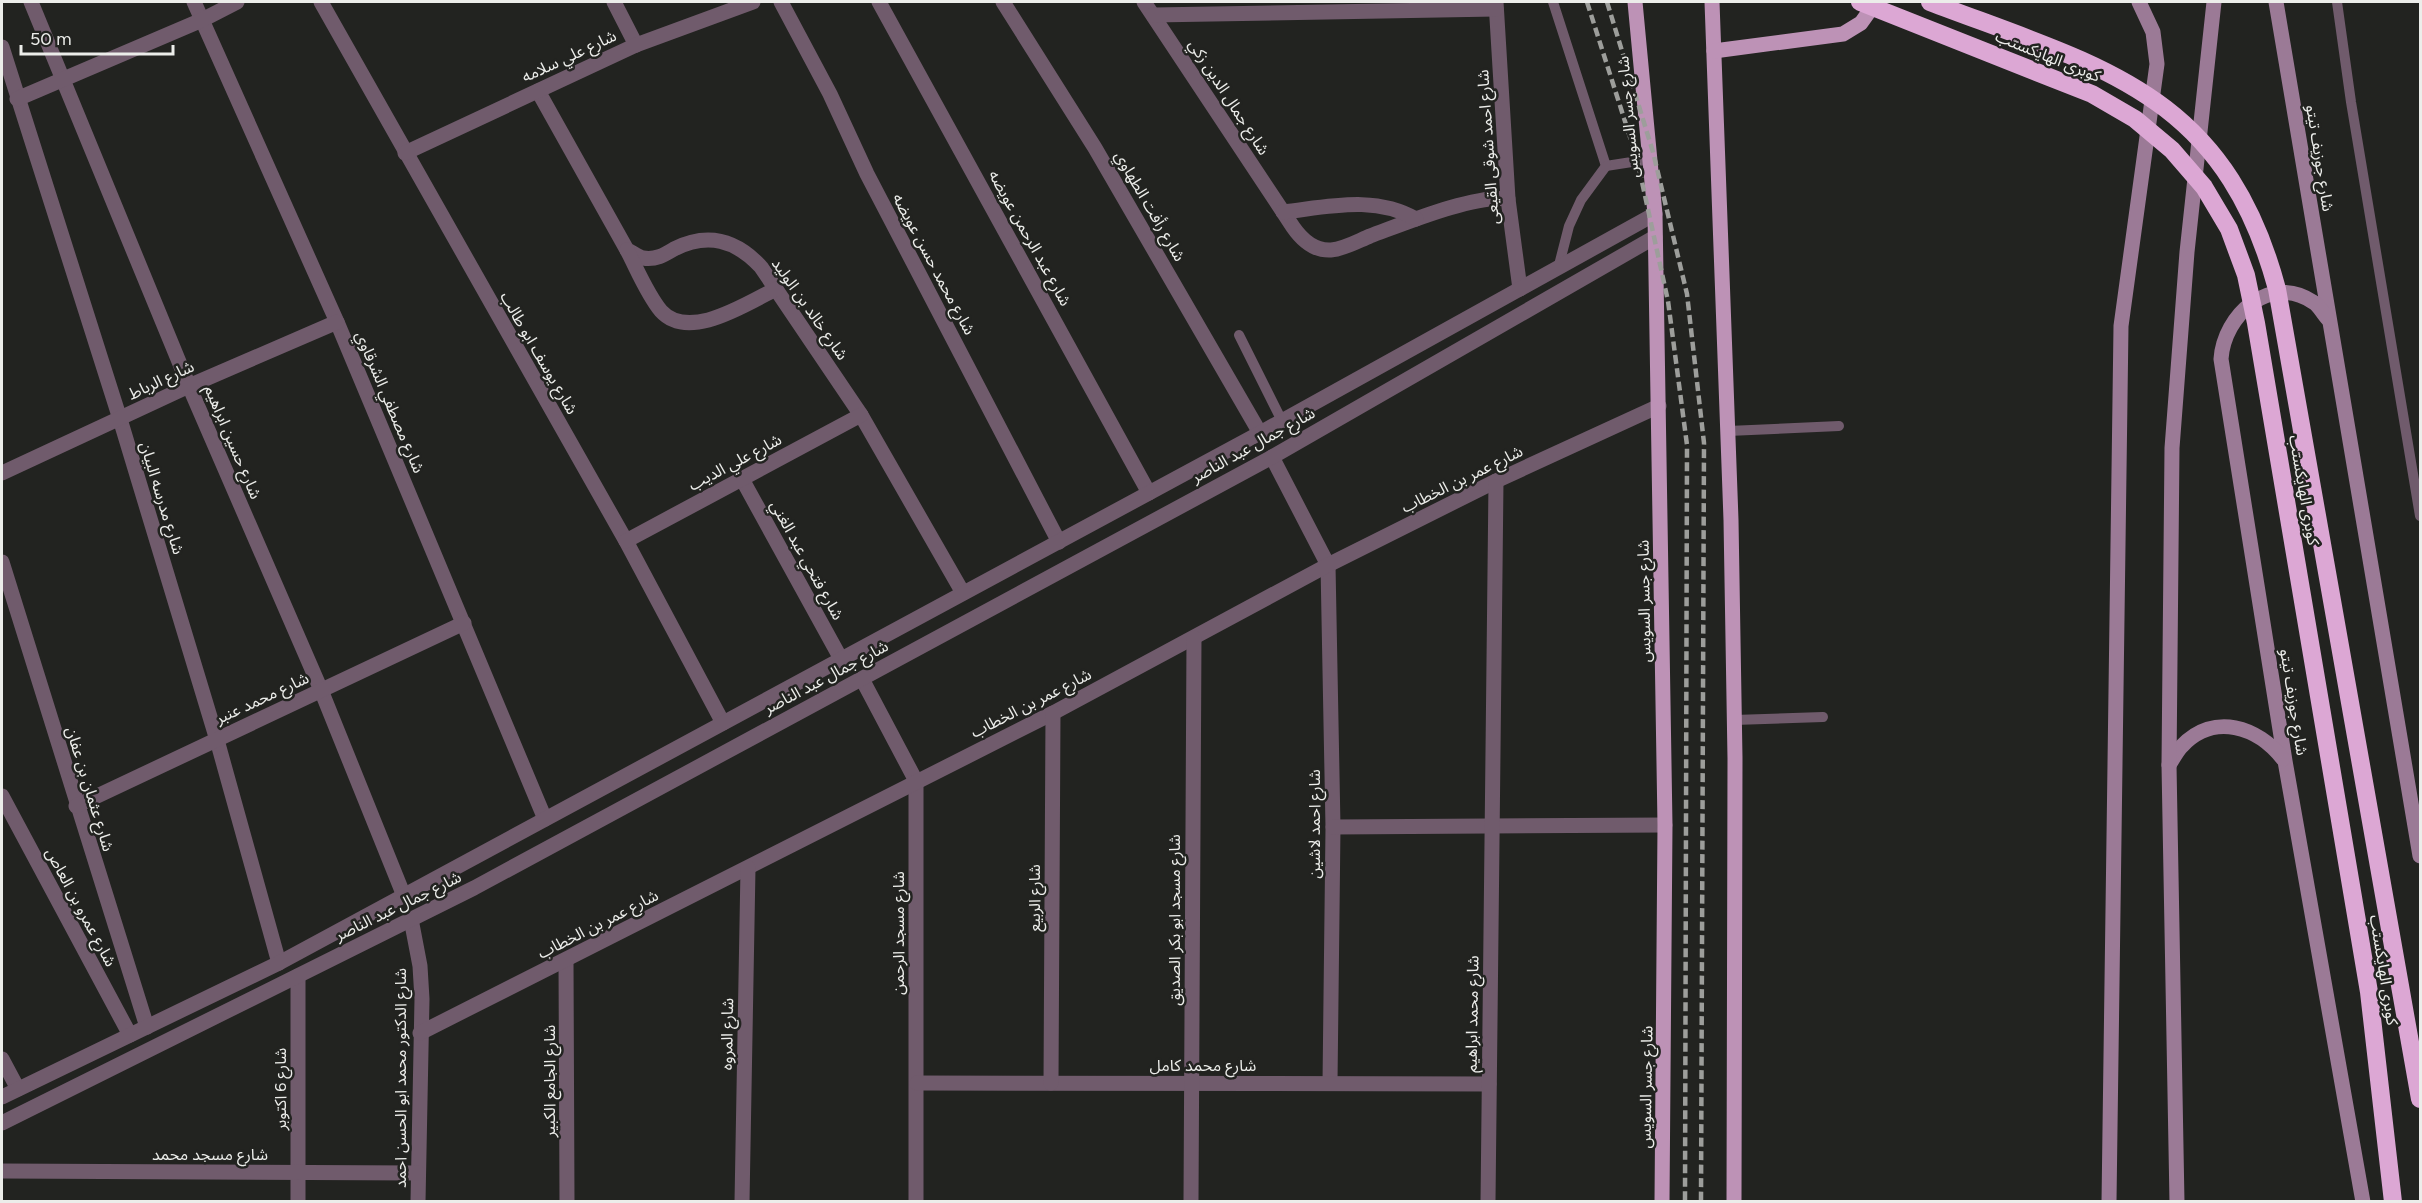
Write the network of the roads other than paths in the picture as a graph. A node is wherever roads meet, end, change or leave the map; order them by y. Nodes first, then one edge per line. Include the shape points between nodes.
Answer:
1 (31, 2) edge
2 (194, 2) edge
3 (237, 2) edge
4 (321, 2) edge
5 (614, 2) edge
6 (753, 2) edge
7 (781, 2) edge
8 (879, 2) edge
9 (1003, 2) edge
10 (1144, 2) edge
11 (1553, 2) edge
12 (1635, 2) edge
13 (1712, 2) edge
14 (1860, 2) edge
15 (1876, 2) edge
16 (1930, 2) edge
17 (2139, 2) edge
18 (2214, 2) edge
19 (2276, 2) edge
20 (2337, 2) edge
21 (1496, 5) edge
22 (1154, 15) junction
23 (202, 20) junction
24 (636, 45) junction
25 (2, 47) edge
26 (1714, 51) junction
27 (63, 79) junction
28 (538, 91) junction
29 (17, 99) junction
30 (405, 153) junction
31 (1651, 159) junction
32 (1606, 166) junction
33 (1508, 199) junction
34 (1283, 212) junction
35 (1655, 214) junction
36 (1416, 219) junction
37 (1655, 237) junction
38 (627, 249) junction
39 (1558, 269) junction
40 (776, 289) junction
41 (1520, 289) junction
42 (2328, 320) junction
43 (337, 322) junction
44 (1239, 335) dead end
45 (189, 386) junction
46 (1659, 406) junction
47 (861, 415) junction
48 (120, 419) junction
49 (1282, 421) junction
50 (1839, 426) dead end
51 (1728, 431) junction
52 (1260, 433) junction
53 (1272, 457) junction
54 (2, 473) edge
55 (742, 479) junction
56 (1496, 481) junction
57 (1149, 493) junction
58 (2421, 516) edge
59 (626, 541) junction
60 (1059, 542) junction
61 (2, 562) edge
62 (1328, 565) junction
63 (963, 593) junction
64 (464, 623) junction
65 (1194, 638) junction
66 (841, 659) junction
67 (862, 679) junction
68 (321, 690) junction
69 (1053, 713) junction
70 (1823, 717) dead end
71 (1734, 720) junction
72 (723, 723) junction
73 (217, 740) junction
74 (2285, 762) junction
75 (2169, 765) junction
76 (916, 781) junction
77 (2, 796) edge
78 (76, 806) junction
79 (545, 819) junction
80 (1665, 825) junction
81 (1492, 826) junction
82 (1333, 827) junction
83 (2421, 856) edge
84 (748, 868) junction
85 (404, 896) junction
86 (411, 919) junction
87 (566, 960) junction
88 (279, 963) junction
89 (298, 976) junction
90 (147, 1027) junction
91 (420, 1033) junction
92 (130, 1035) junction
93 (2, 1059) edge
94 (916, 1083) junction
95 (1051, 1083) junction
96 (1191, 1083) junction
97 (1330, 1083) junction
98 (1489, 1084) junction
99 (18, 1089) junction
100 (2, 1097) edge
101 (2421, 1099) edge
102 (2, 1123) edge
103 (2, 1171) edge
104 (298, 1172) junction
105 (418, 1173) junction
106 (298, 1202) edge
107 (418, 1202) edge
108 (567, 1202) edge
109 (742, 1202) edge
110 (916, 1202) edge
111 (1191, 1202) edge
112 (1488, 1202) edge
113 (1662, 1202) edge
114 (1734, 1202) edge
115 (2109, 1202) edge
116 (2177, 1202) edge
117 (2363, 1202) edge
118 (2393, 1202) edge

1 - 27 street, شارع حسين ابراهيم
2 - 23 street, شارع مصطفي الشرقاوي
3 - 23 street
4 - 30 street, شارع يوسف ابو طالب
5 - 24 street
6 - 24 street, شارع علي سلامه
7 - 60 street, شارع محمد حسن عويضه
8 - 57 street, شارع عبد الرحمن عويضه
9 - 52 street, شارع رأفت الطهاوي via 1095,148
10 - 22 street, شارع جمال الدين زكي
11 - 32 lane
12 - 31 main road, شارع جسر السويس
13 - 26 main road
14 - 118 highway, كوبرى الهايكستب via 2092,94 2135,119 2178,157 2204,187 2229,229 2246,275 2256,323 2358,922
15 - 26 main road via 1861,23 1843,34
16 - 101 highway, كوبرى الهايكستب via 2116,75 2156,99 2191,129 2246,202 2265,245 2277,289
17 - 115 main road via 2153,32 2157,64 2121,326
18 - 75 main road via 2187,252 2172,448
19 - 42 main road, شارع جوزيف تيتو
20 - 58 lane
21 - 22 street
21 - 33 street, شارع احمد شوقى القيعى
22 - 34 street, شارع جمال الدين زكي
23 - 27 street
23 - 43 street, شارع مصطفي الشرقاوي
24 - 28 street, شارع علي سلامه
25 - 29 street, شارع مدرسه البيان
26 - 51 main road
27 - 29 street
27 - 45 street, شارع حسين ابراهيم
28 - 30 street, شارع علي سلامه
28 - 38 street
29 - 48 street, شارع مدرسه البيان
30 - 59 street, شارع يوسف ابو طالب
31 - 32 lane
31 - 35 main road, شارع جسر السويس
32 - 39 lane via 1581,200 1569,226
33 - 36 street, شارع جمال الدين زكي via 1490,198
33 - 41 street, شارع احمد شوقى القيعى
34 - 36 street via 1373,204 1403,211
34 - 36 street, شارع جمال الدين زكي via 1302,239 1315,248 1330,250
35 - 37 main road, شارع جسر السويس
35 - 39 street, شارع جمال عبد الناصر
37 - 46 main road, شارع جسر السويس
37 - 53 street, شارع جمال عبد الناصر
38 - 40 street, شارع خالد بن الوليد via 642,258 659,257 693,241 731,243 748,253
38 - 40 street via 662,312 681,322 703,323
39 - 41 street, شارع جمال عبد الناصر
40 - 47 street, شارع خالد بن الوليد
41 - 49 street, شارع جمال عبد الناصر
42 - 74 main road, شارع جوزيف تيتو via 2314,302 2286,294 2271,295 2240,313 2226,330 2222,344 2221,359
42 - 83 main road, شارع جوزيف تيتو
43 - 45 street, شارع الرباط
43 - 64 street, شارع مصطفي الشرقاوي
44 - 49 lane
45 - 48 street, شارع الرباط
45 - 68 street, شارع حسين ابراهيم
46 - 56 street, شارع عمر بن الخطاب
46 - 80 main road, شارع جسر السويس
47 - 55 street, شارع علي الديب
47 - 63 street, شارع خالد بن الوليد
48 - 54 street, شارع الرباط
48 - 73 street, شارع مدرسه البيان
49 - 52 street, شارع جمال عبد الناصر
50 - 51 lane
51 - 71 main road
52 - 57 street, شارع جمال عبد الناصر
53 - 62 street
53 - 67 street, شارع جمال عبد الناصر
55 - 59 street, شارع علي الديب
55 - 66 street, شارع فتحي عبد الغني
56 - 62 street, شارع عمر بن الخطاب
56 - 81 street, شارع محمد ابراهيم
57 - 60 street, شارع جمال عبد الناصر
59 - 72 street, شارع يوسف ابو طالب
60 - 63 street, شارع جمال عبد الناصر
61 - 78 street, شارع عثمان بن عفان
62 - 65 street, شارع عمر بن الخطاب
62 - 82 street, شارع احمد لاشين
63 - 66 street, شارع جمال عبد الناصر
64 - 68 street, شارع محمد عنبر
64 - 79 street, شارع مصطفي الشرقاوي
65 - 69 street, شارع عمر بن الخطاب
65 - 96 street, شارع مسجد ابو بكر الصديق
66 - 72 street, شارع جمال عبد الناصر
67 - 76 street, شارع مسجد الرحمن
67 - 86 street, شارع جمال عبد الناصر
68 - 73 street, شارع محمد عنبر
68 - 85 street, شارع حسين ابراهيم
69 - 76 street, شارع عمر بن الخطاب
69 - 95 street, شارع الربيع
70 - 71 lane
71 - 114 main road
72 - 79 street, شارع جمال عبد الناصر
73 - 78 street, شارع محمد عنبر
73 - 88 street, شارع مدرسه البيان
74 - 75 main road via 2270,742 2250,730 2226,726 2203,732 2183,745
74 - 117 main road, شارع جوزيف تيتو
75 - 116 main road
76 - 84 street, شارع عمر بن الخطاب
76 - 94 street, شارع مسجد الرحمن
77 - 92 street, شارع عمرو بن العاص
78 - 90 street, شارع عثمان بن عفان
79 - 85 street, شارع جمال عبد الناصر
80 - 81 street
80 - 113 main road, شارع جسر السويس
81 - 82 street
81 - 98 street, شارع محمد ابراهيم
82 - 97 street, شارع احمد لاشين
84 - 87 street, شارع عمر بن الخطاب
84 - 109 street, شارع المروه
85 - 88 street, شارع جمال عبد الناصر
86 - 89 street, شارع جمال عبد الناصر
86 - 91 street, شارع الدكتور محمد ابو الحسن احمد via 420,966
87 - 91 street, شارع عمر بن الخطاب
87 - 108 street, شارع الجامع الكبير
88 - 90 street, شارع جمال عبد الناصر
89 - 102 street, شارع جمال عبد الناصر
89 - 104 street, شارع 6 اكتوبر
90 - 92 street, شارع جمال عبد الناصر
91 - 105 street, شارع الدكتور محمد ابو الحسن احمد
92 - 99 street, شارع جمال عبد الناصر
93 - 99 street
94 - 95 street, شارع محمد كامل
94 - 110 street, شارع مسجد الرحمن
95 - 96 street, شارع محمد كامل
96 - 97 street, شارع محمد كامل
96 - 111 street, شارع مسجد ابو بكر الصديق
97 - 98 street, شارع محمد كامل
98 - 112 street, شارع محمد ابراهيم
99 - 100 street, شارع جمال عبد الناصر
103 - 104 street, شارع مسجد محمد
104 - 105 street, شارع مسجد محمد
104 - 106 street, شارع 6 اكتوبر
105 - 107 street, شارع الدكتور محمد ابو الحسن احمد

